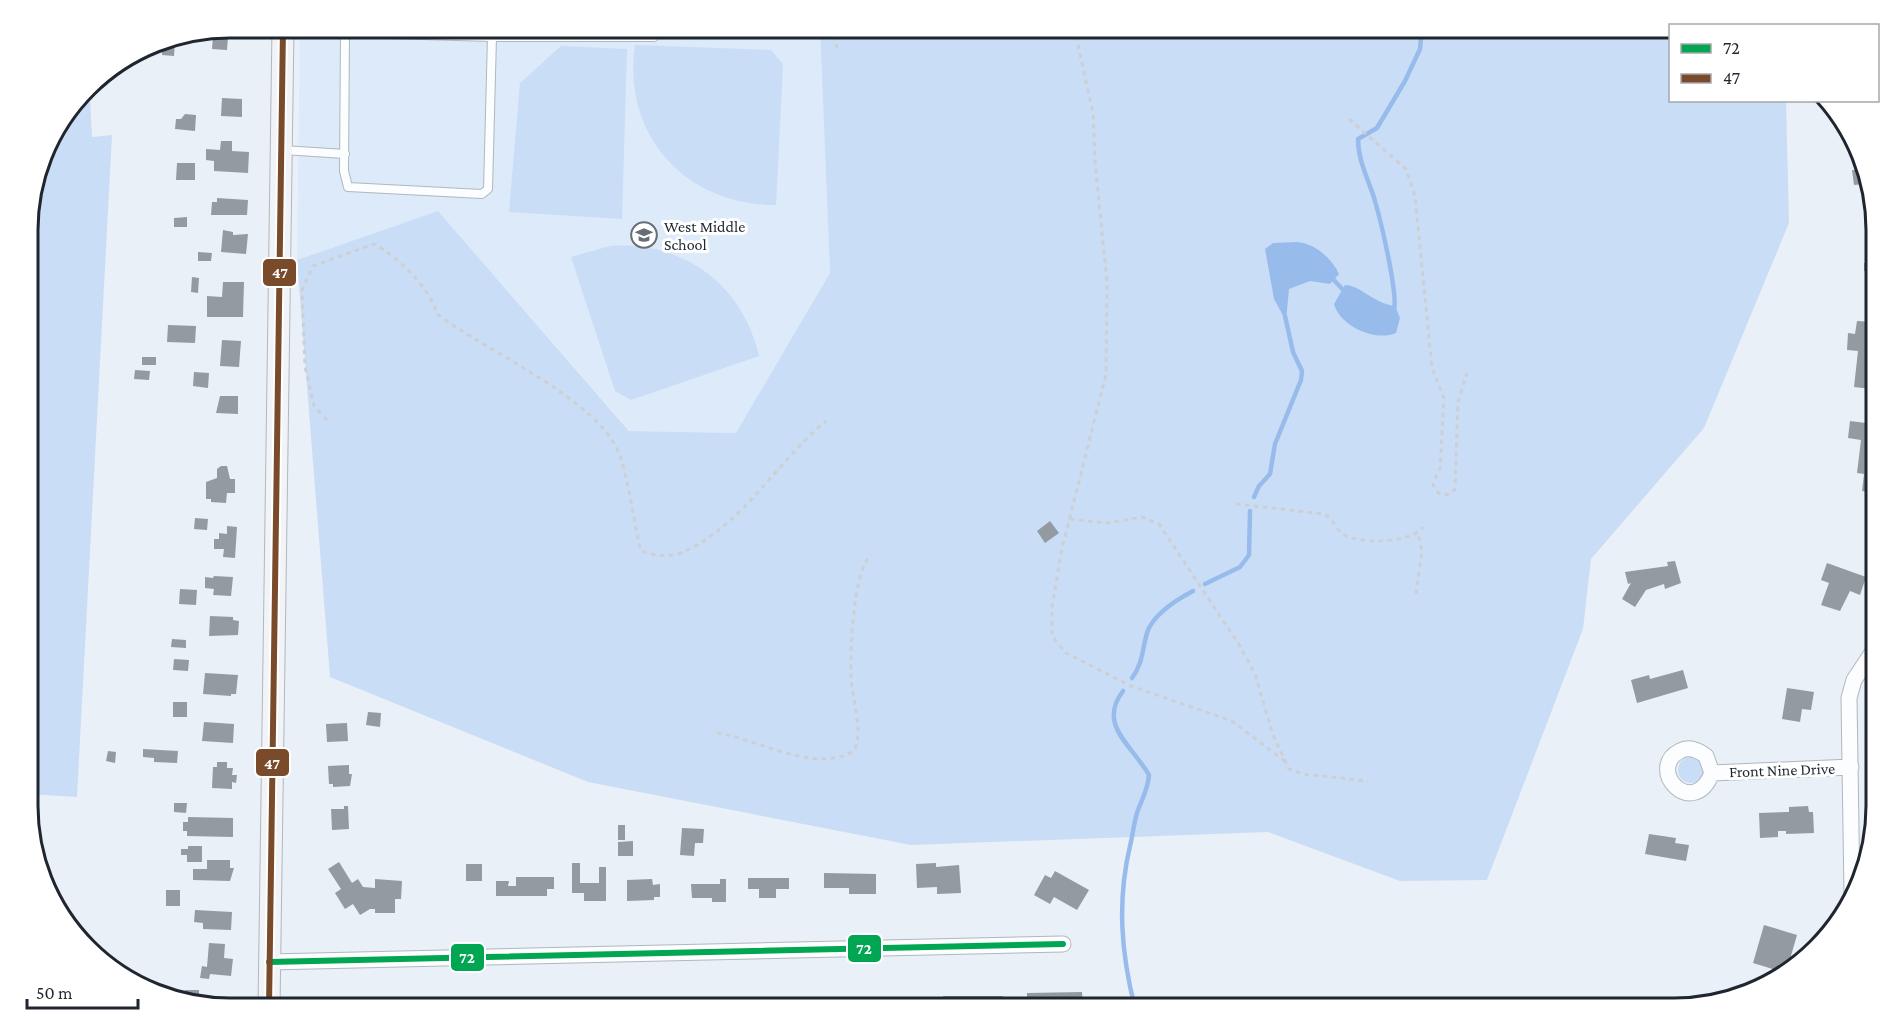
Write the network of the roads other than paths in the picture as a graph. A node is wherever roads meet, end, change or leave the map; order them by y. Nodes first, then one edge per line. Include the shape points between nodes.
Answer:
1 (283, 38) edge
2 (342, 38) edge
3 (492, 38) edge
4 (281, 150) junction
5 (345, 154) junction
6 (1866, 662) edge
7 (1851, 767) junction
8 (1712, 773) dead end
9 (1852, 875) edge
10 (1064, 944) dead end
11 (269, 962) junction
12 (269, 998) edge

1 - 4 street
2 - 5 lane
3 - 5 lane via 486,192 348,187 344,180
4 - 5 lane
4 - 11 street
6 - 7 street via 1854,680 1849,698
7 - 8 street, Front Nine Drive
7 - 9 street
10 - 11 street
11 - 12 street

